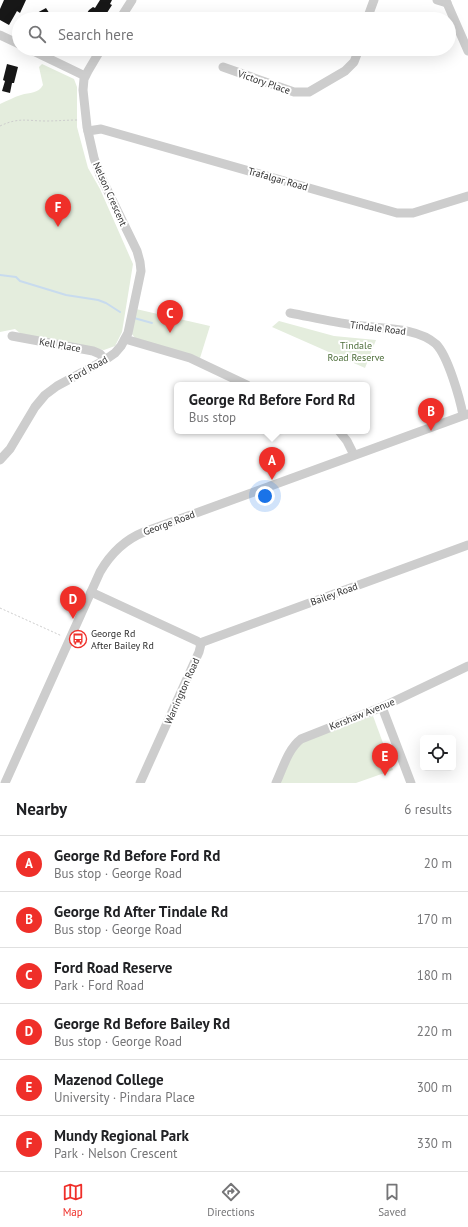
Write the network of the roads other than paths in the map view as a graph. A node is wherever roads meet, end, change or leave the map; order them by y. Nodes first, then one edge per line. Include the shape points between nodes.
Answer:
1 (132, 0) edge
2 (374, 0) edge
3 (438, 0) edge
4 (448, 2) edge
5 (124, 12) edge
6 (370, 12) edge
7 (452, 12) edge
8 (456, 22) edge
9 (0, 35) edge
10 (12, 41) edge
11 (468, 51) edge
12 (44, 56) edge
13 (97, 56) edge
14 (356, 56) edge
15 (223, 67) dead end
16 (85, 76) junction
17 (88, 131) junction
18 (468, 196) edge
19 (290, 312) dead end
20 (12, 336) dead end
21 (125, 339) junction
22 (105, 360) junction
23 (241, 382) edge
24 (465, 414) edge
25 (341, 434) edge
26 (354, 455) junction
27 (0, 460) edge
28 (468, 545) edge
29 (91, 592) junction
30 (200, 643) junction
31 (468, 666) edge
32 (382, 708) junction
33 (5, 783) edge
34 (140, 783) edge
35 (276, 783) edge
36 (411, 783) edge

1 - 5 street
2 - 6 street
3 - 4 street
4 - 7 street
8 - 11 street
9 - 10 street
12 - 16 street
13 - 16 street, Nelson Crescent
14 - 15 street, Victory Place via 345,71 308,92 294,92
16 - 17 street, Nelson Crescent via 83,90
17 - 18 street, Trafalgar Road via 101,129 397,213 413,213
17 - 21 street, Nelson Crescent via 100,175 140,262 141,271
19 - 24 street, Tindale Road via 355,325 402,330 432,341 441,350
20 - 22 street, Kell Place via 93,351
21 - 22 street, Ford Road
21 - 23 street via 190,358
22 - 27 street, Ford Road via 45,395
24 - 26 street, George Road
25 - 26 street
26 - 29 street, George Road via 132,537 109,557
28 - 30 street, Bailey Road
29 - 30 street
29 - 33 street, George Road
30 - 34 street, Warrington Road via 199,652
31 - 32 street, Kershaw Avenue
32 - 35 street, Kershaw Avenue via 301,739 291,752
32 - 36 street

